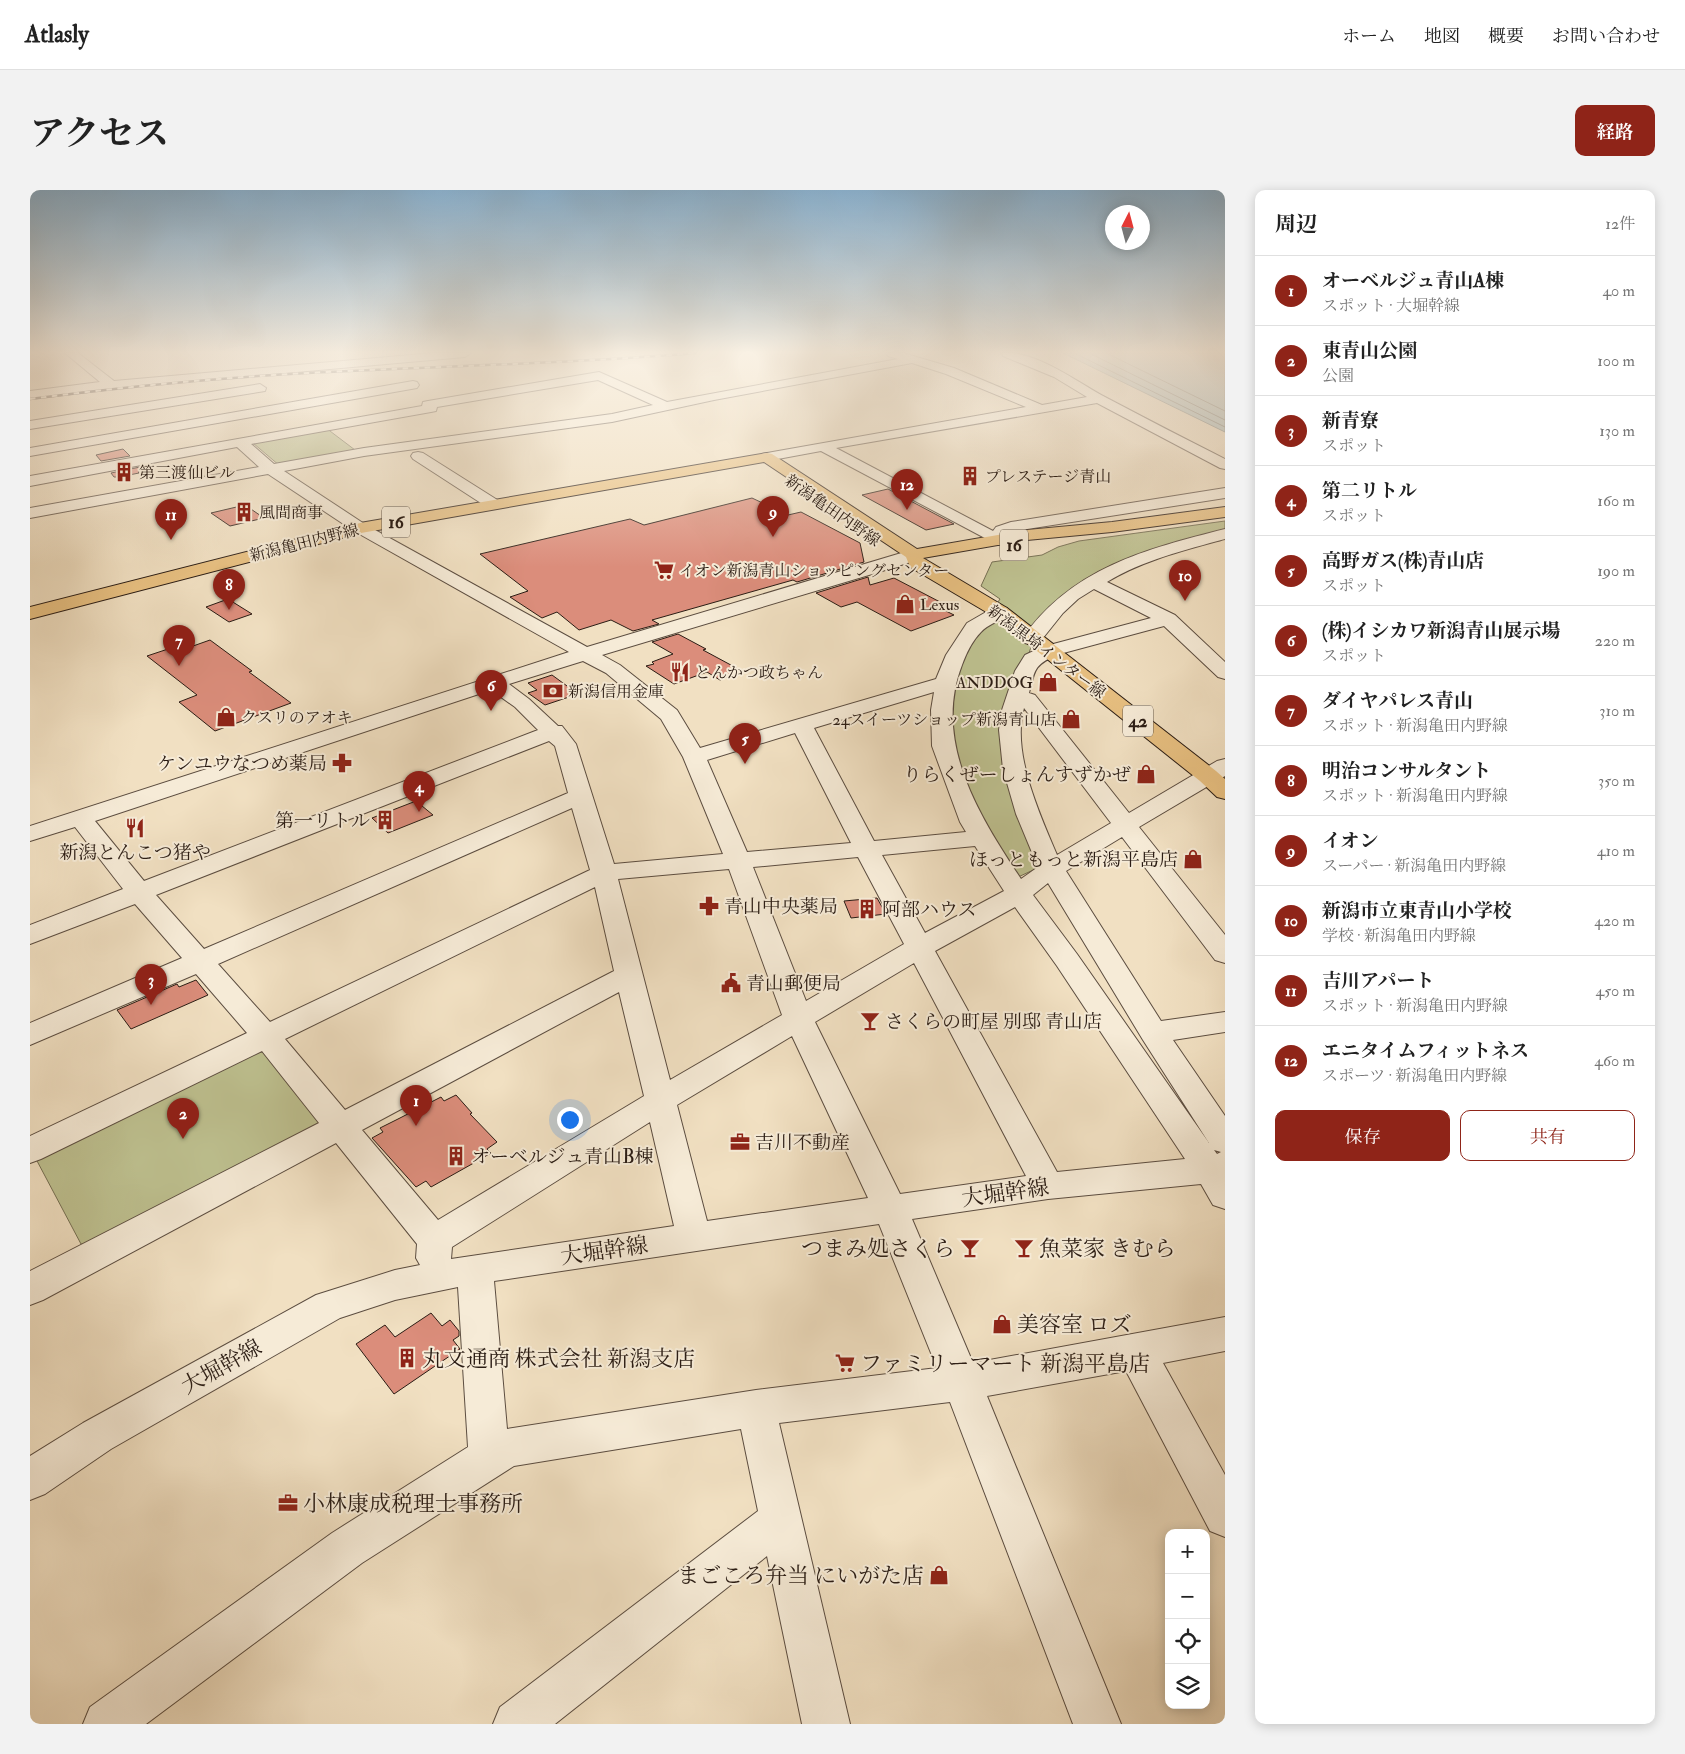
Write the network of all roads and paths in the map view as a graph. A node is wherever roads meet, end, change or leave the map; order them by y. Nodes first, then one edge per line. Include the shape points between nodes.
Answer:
1 (182, 425) edge
2 (220, 425) edge
3 (332, 425) edge
4 (460, 425) dead end
5 (577, 425) edge
6 (944, 425) edge
7 (1147, 425) edge
8 (240, 442) junction
9 (473, 444) junction
10 (822, 446) junction
11 (30, 452) edge
12 (418, 456) dead end
13 (764, 458) junction
14 (1225, 466) edge
15 (271, 469) junction
16 (30, 481) edge
17 (30, 488) edge
18 (1225, 493) edge
19 (493, 504) junction
20 (46, 509) junction
21 (1225, 512) edge
22 (30, 513) edge
23 (1112, 527) junction
24 (360, 528) junction
25 (1225, 534) edge
26 (1070, 535) junction
27 (1002, 539) junction
28 (911, 559) junction
29 (1094, 582) junction
30 (977, 600) junction
31 (1000, 612) junction
32 (30, 613) edge
33 (1168, 619) junction
34 (1041, 645) junction
35 (584, 654) junction
36 (1225, 673) edge
37 (495, 683) junction
38 (945, 687) junction
39 (1017, 697) junction
40 (802, 724) junction
41 (554, 732) junction
42 (694, 757) junction
43 (1220, 778) edge
44 (580, 796) junction
45 (80, 818) junction
46 (1124, 824) junction
47 (30, 834) edge
48 (982, 838) junction
49 (865, 847) junction
50 (738, 860) junction
51 (1051, 869) junction
52 (604, 873) junction
53 (138, 892) junction
54 (1019, 894) junction
55 (30, 935) edge
56 (920, 947) junction
57 (1225, 954) edge
58 (199, 961) junction
59 (629, 974) junction
60 (799, 1020) junction
61 (1225, 1022) edge
62 (1153, 1033) junction
63 (30, 1035) edge
64 (266, 1036) junction
65 (661, 1100) junction
66 (341, 1128) junction
67 (30, 1150) edge
68 (1221, 1167) edge
69 (1048, 1186) junction
70 (890, 1208) junction
71 (694, 1237) junction
72 (434, 1240) junction
73 (475, 1269) junction
74 (434, 1277) junction
75 (30, 1289) edge
76 (1225, 1334) edge
77 (1136, 1352) junction
78 (962, 1383) junction
79 (756, 1408) junction
80 (488, 1457) junction
81 (30, 1480) edge
82 (1225, 1516) edge
83 (782, 1519) junction
84 (107, 1724) edge
85 (517, 1724) edge
86 (826, 1724) edge
87 (1097, 1724) edge

1 - 11 street
2 - 8 street
3 - 8 street
4 - 9 street
5 - 9 street
6 - 10 street
7 - 14 street
8 - 15 street
8 - 16 street
9 - 15 street via 456,440
10 - 13 street
10 - 27 street
12 - 19 street
13 - 19 main road, 新潟亀田内野線 / 16
13 - 28 main road, 新潟亀田内野線
15 - 20 street
15 - 24 street
17 - 20 street
18 - 27 street via 1011,527 1002,530
19 - 24 main road, 新潟亀田内野線 / 16
20 - 22 street
21 - 23 main road, 16
23 - 26 main road, 16
23 - 27 main road, 16
24 - 32 main road, 新潟亀田内野線 / 16
24 - 35 street
25 - 29 street via 1163,550
26 - 28 main road, 16
26 - 30 main road via 967,564 960,575
27 - 28 main road, 16
28 - 30 main road, 新潟黒埼インター線 / 42
28 - 35 street
29 - 33 street
29 - 34 street via 1056,609
30 - 31 main road, 新潟黒埼インター線 / 42
31 - 34 main road, 新潟黒埼インター線 / 42
31 - 38 street via 974,627 956,655
33 - 34 street
33 - 36 street
34 - 39 street
34 - 43 main road, 新潟黒埼インター線 / 42
35 - 37 street
35 - 42 street via 613,669 670,715
37 - 41 street
37 - 45 street
38 - 40 street via 934,685
38 - 48 street via 943,746 972,822
39 - 46 street via 1028,699
39 - 51 street via 1010,730 1014,769
40 - 42 street
40 - 49 street
41 - 44 street via 565,744
41 - 53 street
42 - 50 street
43 - 46 street
44 - 52 street
44 - 58 street
45 - 47 street
45 - 53 street
46 - 51 street
46 - 57 street
48 - 49 street
48 - 54 street
49 - 50 street
49 - 56 street
50 - 52 street
50 - 60 street
51 - 54 street
51 - 62 street
52 - 59 street
52 - 64 street
53 - 55 street
53 - 58 street
54 - 56 street
54 - 68 street
56 - 60 street
56 - 69 street
58 - 63 street
58 - 64 street
59 - 65 street
59 - 66 street
60 - 65 street
60 - 70 street
61 - 62 street
62 - 68 street
64 - 66 street
64 - 67 street
65 - 71 street
65 - 72 street
66 - 72 street
66 - 75 street
68 - 69 street, 大堀幹線
69 - 70 street, 大堀幹線
70 - 71 street, 大堀幹線
70 - 78 street
71 - 73 street, 大堀幹線
72 - 74 street
73 - 74 street, 大堀幹線
73 - 80 street
74 - 81 street, 大堀幹線 via 395,1285 329,1306 96,1436
76 - 77 street
77 - 78 street
77 - 82 street
78 - 79 street
78 - 87 street
79 - 80 street via 509,1446
79 - 83 street
80 - 84 street via 347,1548
83 - 85 street
83 - 86 street

